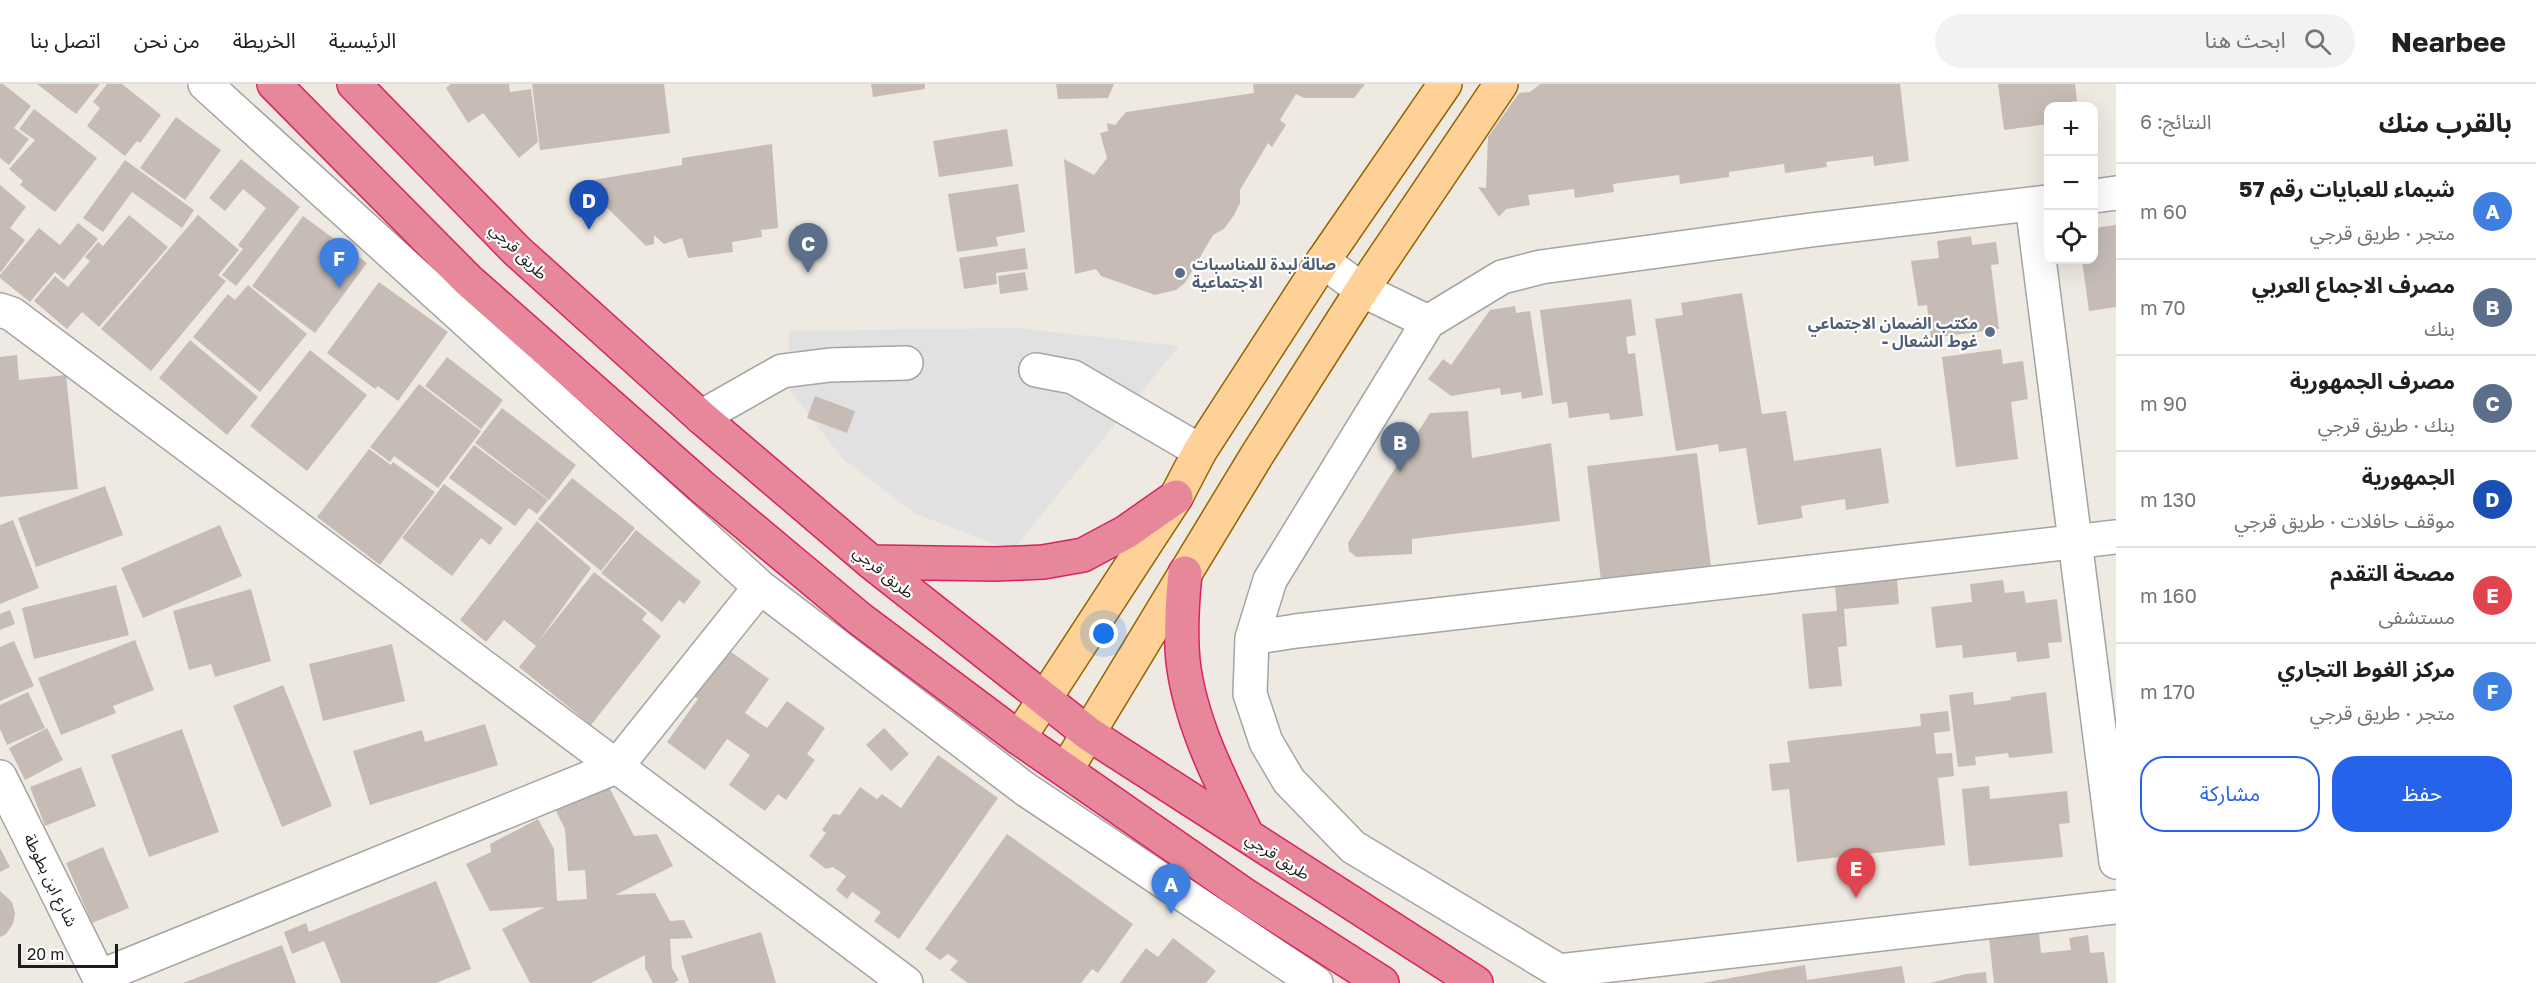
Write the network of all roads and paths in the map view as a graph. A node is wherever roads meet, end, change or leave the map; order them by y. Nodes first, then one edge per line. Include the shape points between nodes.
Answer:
1 (205, 84) edge
2 (274, 84) edge
3 (354, 84) edge
4 (1445, 84) edge
5 (1501, 84) edge
6 (2116, 193) edge
7 (2098, 195) edge
8 (2040, 203) edge
9 (1323, 261) junction
10 (1362, 290) junction
11 (0, 310) edge
12 (1428, 322) junction
13 (906, 363) dead end
14 (1036, 370) dead end
15 (701, 417) junction
16 (1200, 451) junction
17 (1176, 497) junction
18 (2116, 537) edge
19 (2073, 541) junction
20 (871, 562) junction
21 (1185, 573) junction
22 (760, 587) junction
23 (1252, 638) junction
24 (1046, 700) junction
25 (1089, 734) junction
26 (1019, 738) junction
27 (615, 767) junction
28 (1066, 770) junction
29 (0, 777) edge
30 (1247, 836) junction
31 (2116, 862) edge
32 (2116, 908) edge
33 (1569, 977) edge
34 (100, 980) edge
35 (906, 983) edge
36 (1316, 983) edge
37 (1382, 983) edge
38 (1476, 983) edge

1 - 22 street
2 - 26 highway via 468,280 701,486 860,619
3 - 15 highway, طريق قرجي via 517,251
4 - 9 main road
5 - 10 main road
6 - 7 street
8 - 12 street via 1541,267 1502,277
8 - 19 street
9 - 10 street
9 - 16 main road
10 - 12 street
10 - 21 main road
11 - 27 street via 12,314
12 - 23 street via 1270,580
13 - 15 street via 783,371
14 - 16 street via 1073,377
15 - 20 highway, طريق قرجي
16 - 17 main road
17 - 20 highway via 1126,532 1083,555 996,564
17 - 24 main road
18 - 19 street
19 - 23 street
19 - 31 street
20 - 24 highway, طريق قرجي
21 - 25 main road
21 - 30 highway via 1180,614 1183,662 1193,708 1220,781
22 - 27 street
22 - 36 street via 1025,789
23 - 33 street via 1250,694 1266,742 1289,781 1353,847
24 - 25 highway, طريق قرجي
24 - 26 main road
25 - 28 main road
25 - 30 highway, طريق قرجي
26 - 28 highway
27 - 34 street
27 - 35 street
28 - 37 highway via 1246,896
29 - 34 street, شارع ابن بطوطة
30 - 38 highway, طريق قرجي
32 - 33 street

